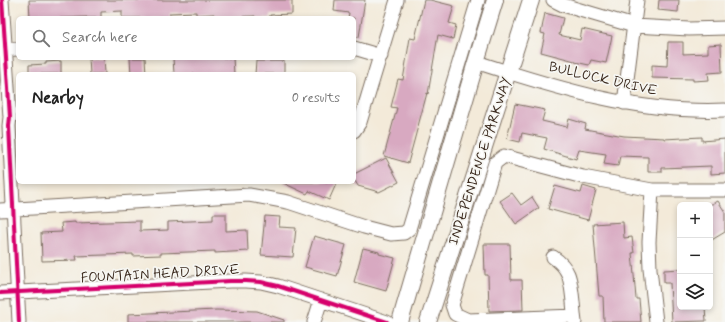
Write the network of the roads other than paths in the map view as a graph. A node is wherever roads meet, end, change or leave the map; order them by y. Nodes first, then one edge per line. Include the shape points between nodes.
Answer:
1 (2, 0) edge
2 (398, 0) edge
3 (478, 0) edge
4 (496, 0) edge
5 (531, 0) edge
6 (553, 0) edge
7 (637, 0) edge
8 (634, 26) junction
9 (725, 28) edge
10 (8, 49) edge
11 (356, 49) edge
12 (381, 56) junction
13 (476, 62) junction
14 (508, 72) junction
15 (624, 103) junction
16 (725, 110) edge
17 (14, 126) edge
18 (356, 128) edge
19 (652, 190) junction
20 (725, 190) edge
21 (14, 209) junction
22 (0, 210) edge
23 (554, 256) dead end
24 (18, 292) junction
25 (0, 293) edge
26 (321, 300) junction
27 (575, 319) edge
28 (19, 322) edge
29 (314, 322) edge
30 (387, 322) edge
31 (400, 322) edge
32 (428, 322) edge
33 (656, 322) edge

1 - 10 street
2 - 12 street
3 - 21 street via 409,229 404,234 391,234 288,202 249,196
4 - 13 main road
5 - 14 main road, INDEPENDENCE PARKWAY
6 - 8 street
7 - 8 street
8 - 9 street
8 - 15 street
10 - 17 street via 10,117
11 - 12 street
12 - 18 street
13 - 14 street, BULLOCK DRIVE
13 - 31 main road
14 - 15 street, BULLOCK DRIVE via 590,96
14 - 32 main road, INDEPENDENCE PARKWAY
15 - 16 street, BULLOCK DRIVE via 660,109
17 - 21 street
19 - 20 street
19 - 27 street via 583,177 504,156 495,163 452,305 455,314 468,320
19 - 33 street via 649,242
21 - 22 street
21 - 24 street
23 - 27 street via 568,273
24 - 25 street, FOUNTAIN HEAD DRIVE
24 - 26 street, FOUNTAIN HEAD DRIVE via 246,281 278,286
24 - 28 street
26 - 29 street
26 - 30 street, FOUNTAIN HEAD DRIVE

